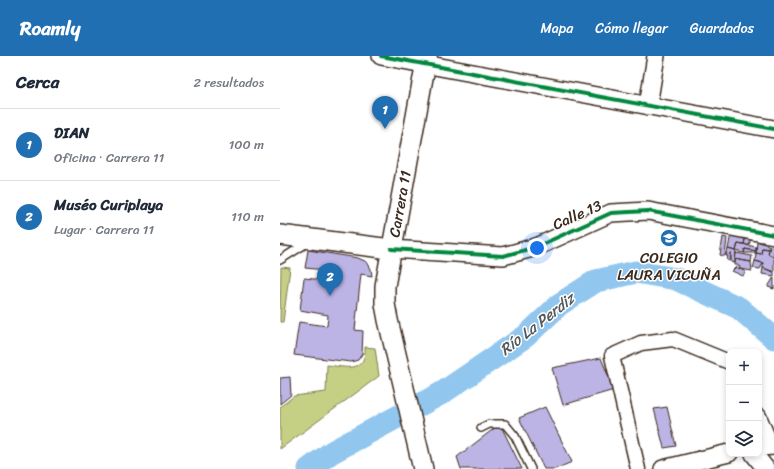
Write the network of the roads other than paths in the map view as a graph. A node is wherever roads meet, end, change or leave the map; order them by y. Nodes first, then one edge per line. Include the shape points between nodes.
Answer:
1 (381, 56) edge
2 (656, 56) edge
3 (426, 60) edge
4 (648, 106) junction
5 (774, 130) edge
6 (280, 235) edge
7 (774, 235) edge
8 (312, 239) junction
9 (391, 249) junction
10 (280, 260) edge
11 (726, 361) edge
12 (760, 421) edge
13 (481, 428) dead end
14 (768, 446) edge
15 (726, 454) edge
16 (756, 457) edge
17 (423, 469) edge
18 (531, 469) edge
19 (638, 469) edge
20 (663, 469) edge
21 (766, 469) edge

1 - 3 street
2 - 4 street
3 - 4 street
3 - 9 main road, Carrera 11
4 - 5 street
6 - 8 main road
7 - 9 street, Calle 13 via 648,211 611,213 536,247 503,256
8 - 9 main road
8 - 10 lane
9 - 17 main road, Carrera 11 via 384,304
11 - 19 street via 673,339 641,343 612,356
12 - 14 street
13 - 18 lane via 489,424 505,424 515,436
15 - 20 street
16 - 21 street

